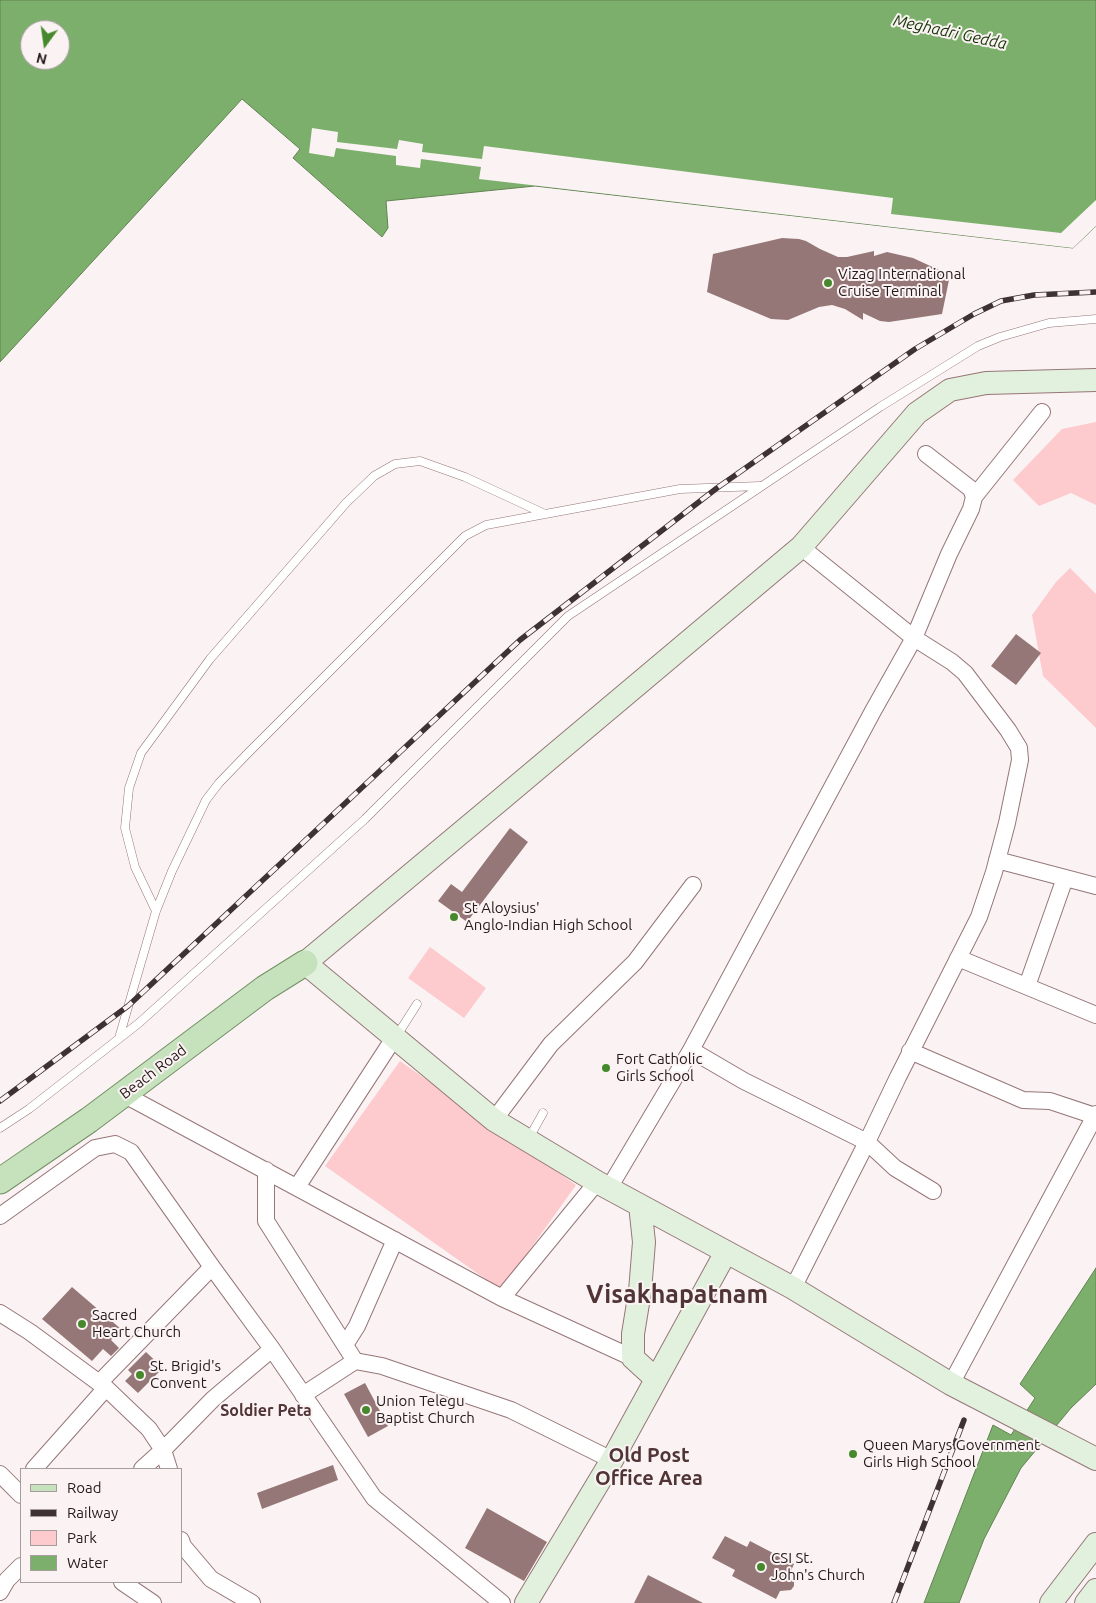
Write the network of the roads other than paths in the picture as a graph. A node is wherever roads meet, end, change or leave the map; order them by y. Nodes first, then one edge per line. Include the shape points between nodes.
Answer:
1 (1096, 318) edge
2 (1096, 380) edge
3 (1042, 412) dead end
4 (926, 454) dead end
5 (762, 486) junction
6 (974, 497) junction
7 (545, 514) junction
8 (801, 547) junction
9 (914, 638) junction
10 (997, 860) junction
11 (1065, 878) junction
12 (693, 885) dead end
13 (1096, 886) edge
14 (156, 911) junction
15 (958, 958) junction
16 (305, 962) junction
17 (1027, 986) junction
18 (417, 1004) dead end
19 (1096, 1015) edge
20 (119, 1038) junction
21 (394, 1038) junction
22 (691, 1050) junction
23 (910, 1051) junction
24 (123, 1094) junction
25 (543, 1113) dead end
26 (1095, 1115) edge
27 (494, 1120) junction
28 (0, 1128) edge
29 (528, 1140) junction
30 (867, 1142) junction
31 (266, 1170) junction
32 (0, 1181) edge
33 (603, 1185) junction
34 (297, 1187) junction
35 (933, 1192) dead end
36 (640, 1205) junction
37 (0, 1216) edge
38 (395, 1240) junction
39 (726, 1252) junction
40 (212, 1267) junction
41 (793, 1288) junction
42 (502, 1298) junction
43 (2, 1318) edge
44 (345, 1345) junction
45 (272, 1349) junction
46 (633, 1358) junction
47 (355, 1361) junction
48 (656, 1379) junction
49 (951, 1384) junction
50 (102, 1386) junction
51 (303, 1395) junction
52 (163, 1450) junction
53 (1086, 1455) edge
54 (612, 1460) junction
55 (35, 1468) edge
56 (143, 1468) edge
57 (169, 1468) edge
58 (0, 1474) edge
59 (20, 1489) edge
60 (182, 1542) edge
61 (1096, 1544) edge
62 (20, 1567) edge
63 (124, 1583) edge
64 (1096, 1590) edge
65 (0, 1592) edge
66 (154, 1603) edge
67 (252, 1603) edge
68 (502, 1603) edge
69 (526, 1603) edge
70 (1051, 1603) edge
71 (1086, 1603) edge

1 - 5 lane via 1049,323 978,346
2 - 8 street via 986,383 950,390 917,413
3 - 6 street
4 - 6 street via 971,489
5 - 7 lane via 680,489
5 - 20 lane via 568,616 365,820
6 - 9 street
7 - 14 lane via 486,525 465,536 249,752 206,800
7 - 14 lane via 465,477 420,461 395,464 374,476 346,503 210,659 141,753 128,788 125,828 135,867
8 - 9 street
8 - 16 street
9 - 10 street via 965,673 1020,748
9 - 22 street
10 - 11 street
10 - 15 street via 979,917
11 - 13 street
11 - 17 street
12 - 27 street via 635,962 552,1044
14 - 20 lane
15 - 17 street
15 - 23 street
16 - 21 street
16 - 24 main road, Beach Road
17 - 19 street
18 - 21 lane
20 - 28 lane
21 - 27 street
21 - 34 street
22 - 30 street via 744,1081
22 - 33 street
23 - 26 street via 1023,1100 1050,1101
23 - 30 street
24 - 31 street
24 - 32 main road, Beach Road
25 - 29 lane
26 - 49 street
27 - 29 street
29 - 33 street
30 - 35 street via 895,1168
30 - 41 street
31 - 34 street
31 - 44 street via 266,1221
33 - 36 street
33 - 42 street
34 - 38 street
36 - 39 street
36 - 46 street via 644,1242
37 - 40 street via 95,1148 114,1144 132,1152
38 - 42 street
38 - 44 street via 357,1326
39 - 41 street
39 - 48 street
40 - 45 street
40 - 50 street
41 - 49 street
42 - 46 street
43 - 50 street via 30,1332
44 - 47 street
45 - 51 street
45 - 52 street via 213,1399
46 - 48 street
47 - 51 street
47 - 54 street via 382,1366 511,1410
48 - 54 street
49 - 53 street
50 - 52 street via 149,1429
50 - 55 street
51 - 68 street via 374,1498
52 - 56 street
52 - 57 street
54 - 69 street
58 - 59 street
60 - 67 street via 211,1579
61 - 70 street
62 - 65 street
63 - 66 street
64 - 71 street

